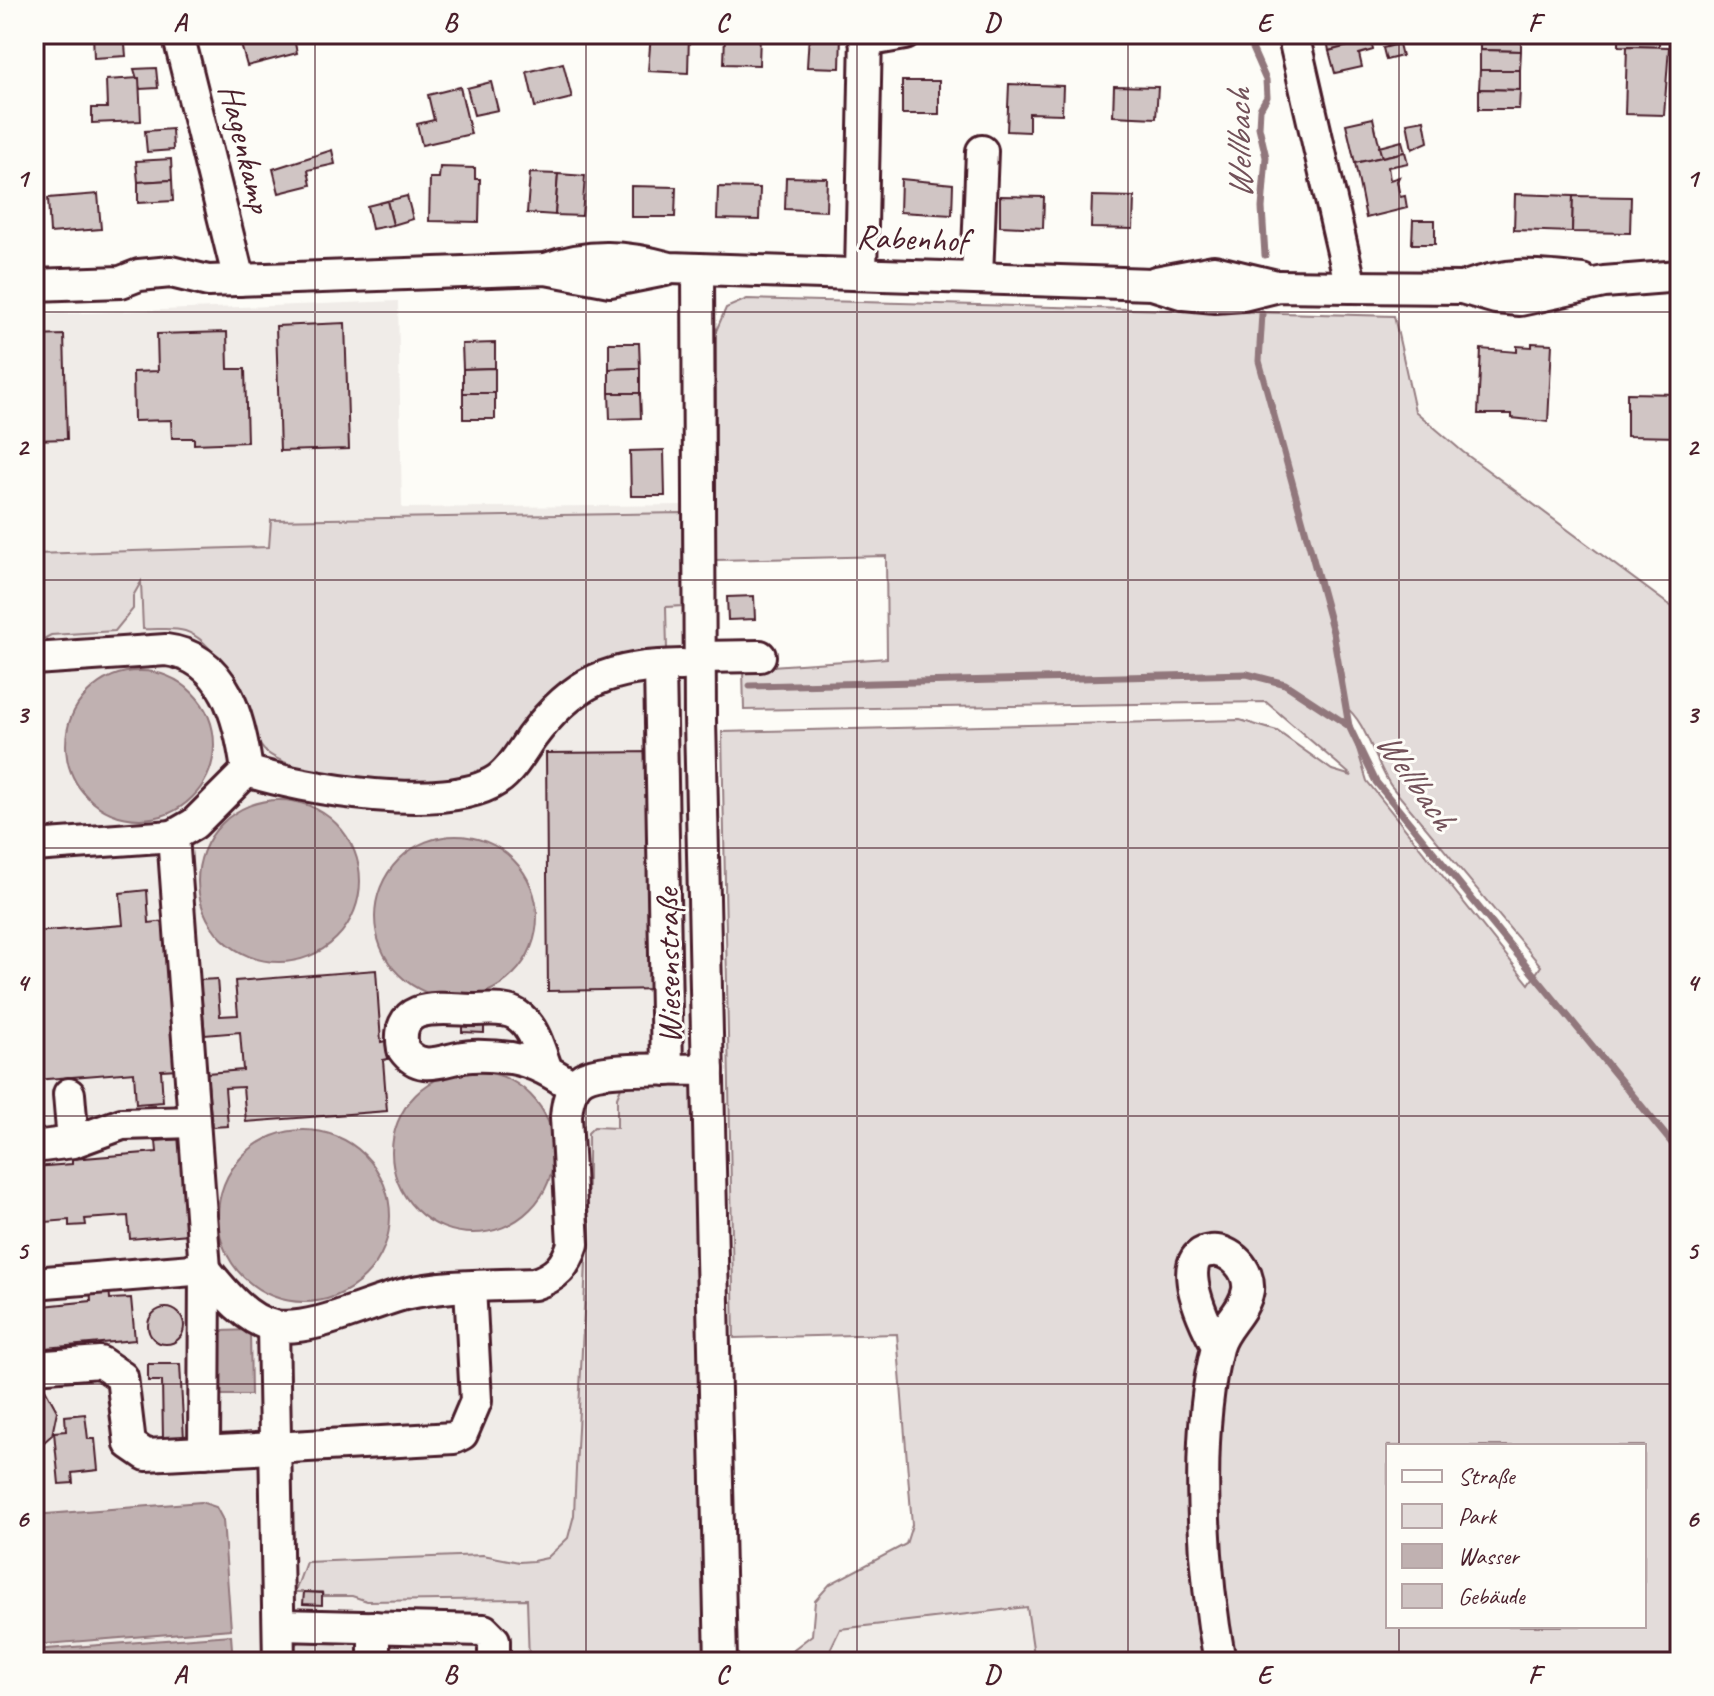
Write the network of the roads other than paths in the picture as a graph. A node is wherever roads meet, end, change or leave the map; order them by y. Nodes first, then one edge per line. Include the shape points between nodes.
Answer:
1 (178, 34) edge
2 (905, 34) edge
3 (1293, 34) edge
4 (866, 37) edge
5 (982, 151) dead end
6 (684, 269) junction
7 (861, 274) junction
8 (1680, 276) edge
9 (977, 277) junction
10 (239, 280) junction
11 (34, 285) edge
12 (1351, 287) junction
13 (760, 656) dead end
14 (34, 659) edge
15 (680, 663) junction
16 (247, 771) junction
17 (173, 836) junction
18 (34, 846) edge
19 (547, 1070) dead end
20 (667, 1070) junction
21 (708, 1070) junction
22 (574, 1087) junction
23 (69, 1094) dead end
24 (194, 1122) junction
25 (73, 1142) junction
26 (34, 1147) edge
27 (205, 1269) junction
28 (34, 1283) edge
29 (470, 1287) junction
30 (273, 1326) junction
31 (1217, 1345) dead end
32 (34, 1367) edge
33 (275, 1448) junction
34 (204, 1452) junction
35 (280, 1625) junction
36 (374, 1627) junction
37 (279, 1662) edge
38 (374, 1662) edge
39 (494, 1662) edge
40 (721, 1662) edge
41 (1220, 1662) edge

1 - 10 street, Hagenkamp
2 - 4 street
3 - 12 street
4 - 7 street
5 - 9 street
6 - 7 street, Rabenhof
6 - 10 street, Rabenhof via 607,256 546,269
6 - 15 street, Wiesenstraße
7 - 9 street, Rabenhof
8 - 12 street, Rabenhof via 1604,282 1520,300 1462,288
9 - 12 street, Rabenhof via 1152,284 1215,297 1279,286
10 - 11 street, Rabenhof via 208,281 171,272 121,282
13 - 15 street
14 - 16 street via 166,650 198,658 224,688 236,716
15 - 16 street via 634,668 583,684 552,711 501,778 481,790 374,795
15 - 20 street
15 - 21 street, Wiesenstraße
16 - 17 street via 194,824
17 - 18 street
17 - 24 street
19 - 22 street
20 - 21 street
20 - 22 street via 603,1072
21 - 40 street, Wiesenstraße
22 - 29 street via 566,1117 573,1244 568,1259 549,1279 534,1284
23 - 25 street
24 - 25 street via 122,1124
24 - 27 street
25 - 26 street
27 - 28 street
27 - 30 street via 229,1297
27 - 34 street
29 - 30 street via 404,1294 298,1326
29 - 33 street via 476,1401 462,1434
30 - 33 street
31 - 41 street via 1204,1480
32 - 34 street via 100,1362 122,1377 130,1444 146,1455
33 - 34 street
33 - 35 street
35 - 36 street
35 - 37 street
36 - 38 street
36 - 39 street via 484,1630 494,1640

